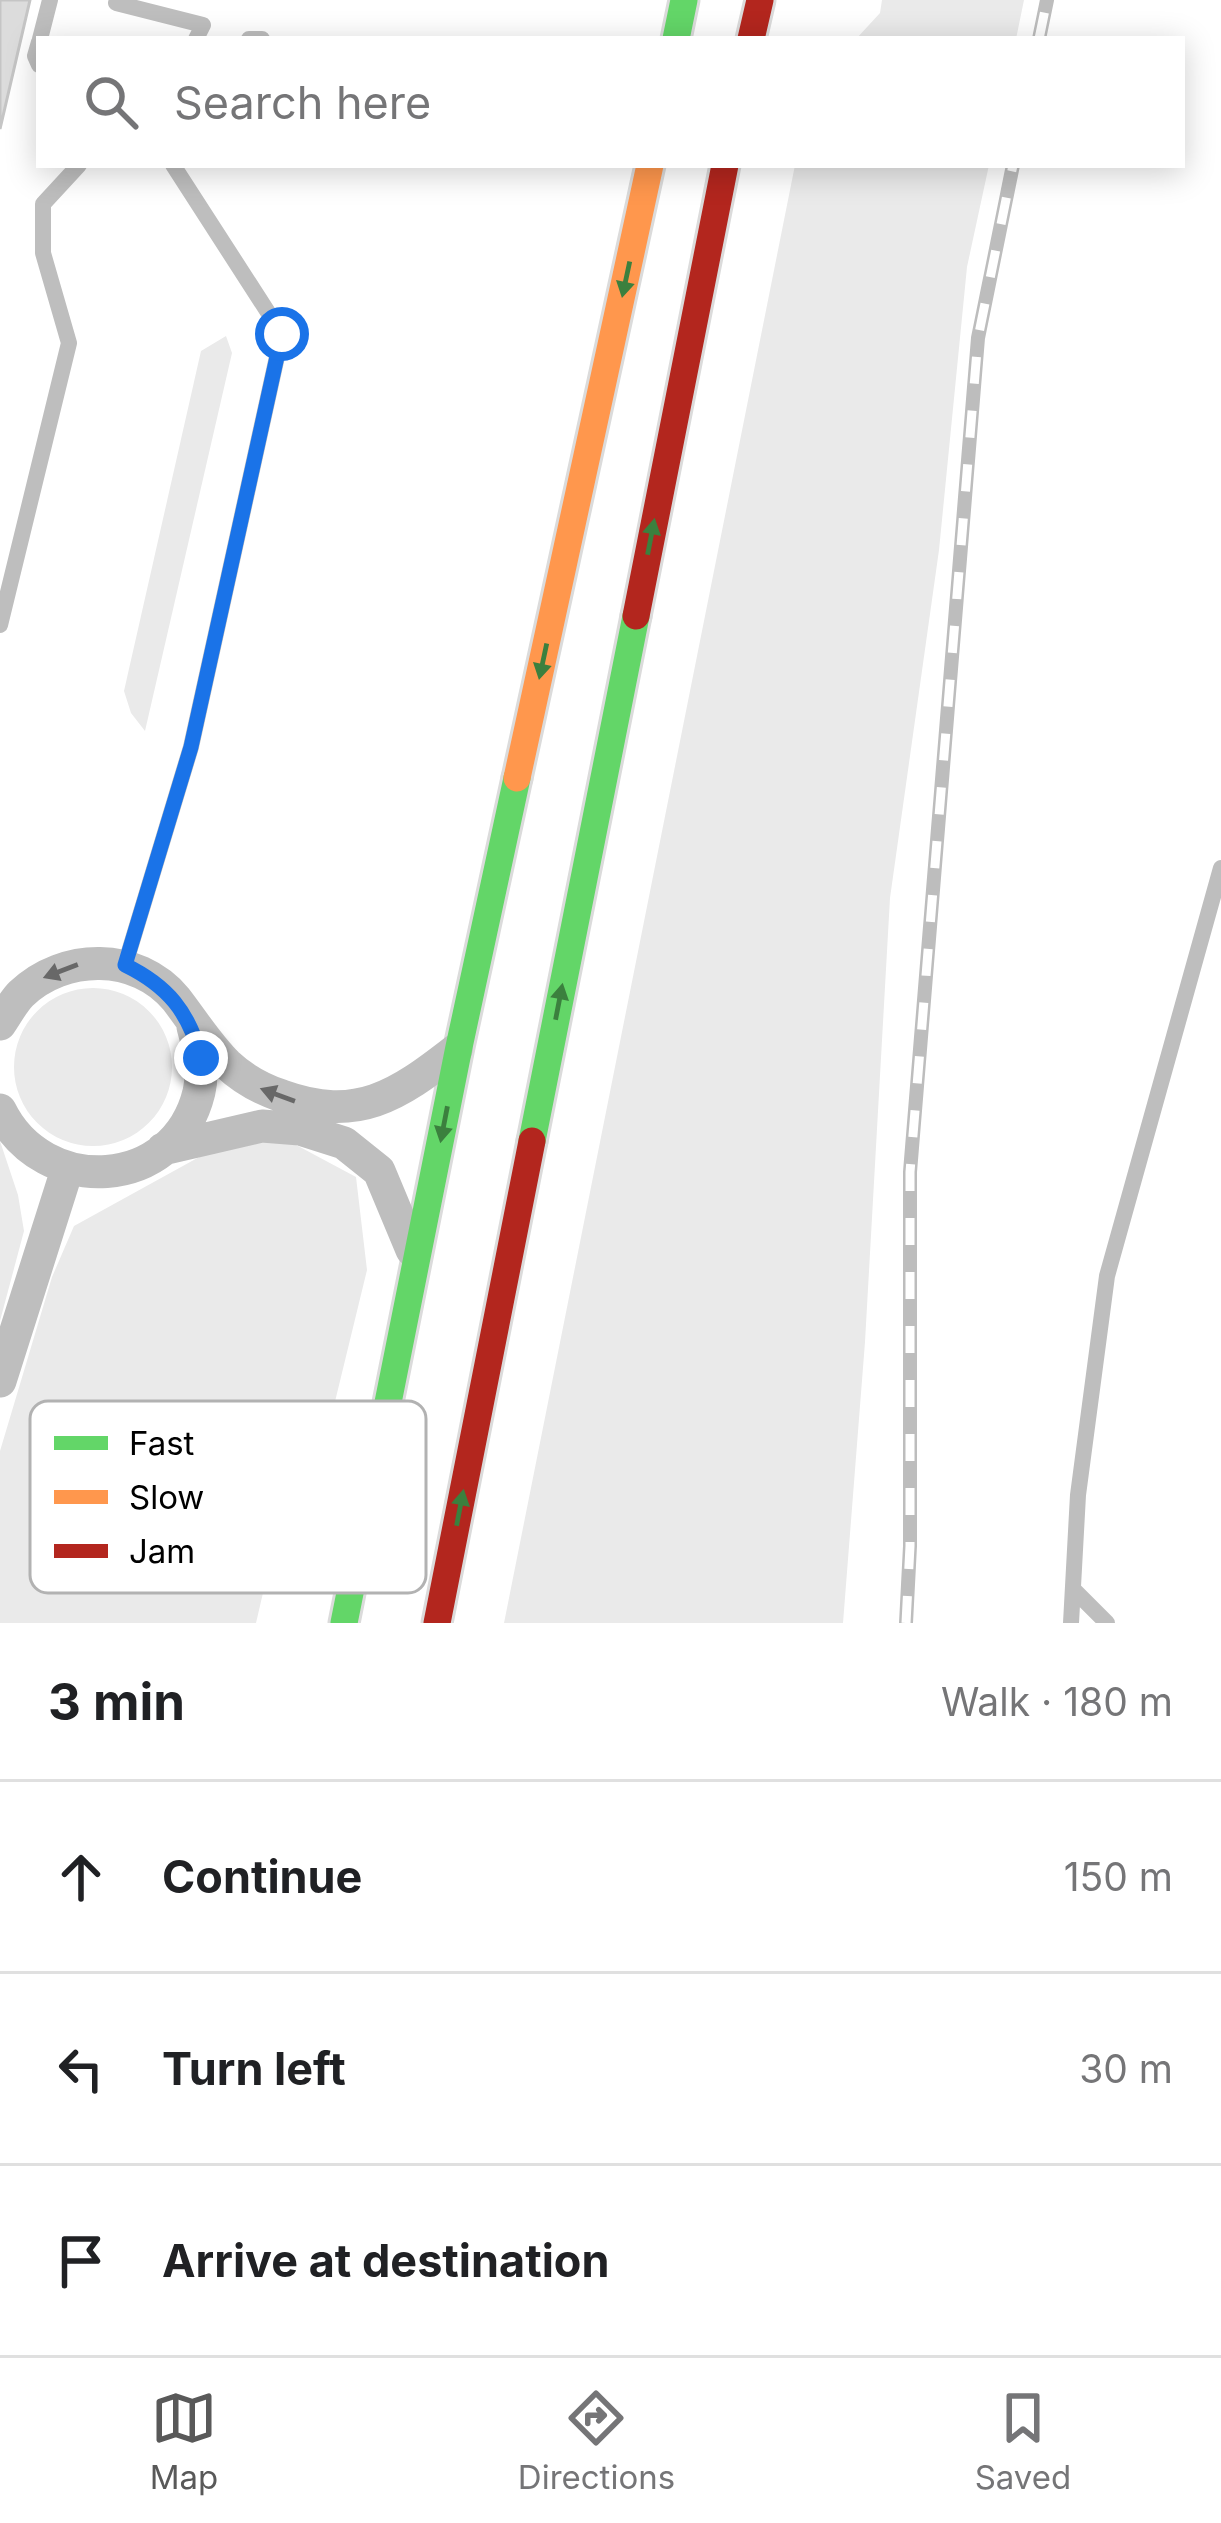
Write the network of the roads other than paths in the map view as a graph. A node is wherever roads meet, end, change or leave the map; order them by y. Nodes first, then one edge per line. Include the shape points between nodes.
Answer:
1 (50, 0) edge
2 (684, 0) edge
3 (760, 0) edge
4 (116, 3) dead end
5 (40, 36) edge
6 (198, 36) edge
7 (677, 36) edge
8 (753, 36) edge
9 (77, 168) edge
10 (182, 168) edge
11 (649, 168) edge
12 (724, 168) edge
13 (0, 625) edge
14 (1221, 868) edge
15 (125, 965) junction
16 (0, 1024) edge
17 (193, 1026) junction
18 (460, 1047) junction
19 (0, 1110) edge
20 (164, 1149) junction
21 (67, 1170) junction
22 (416, 1260) junction
23 (0, 1381) edge
24 (388, 1401) edge
25 (1074, 1590) junction
26 (350, 1593) edge
27 (344, 1623) edge
28 (437, 1623) edge
29 (1071, 1623) edge
30 (1107, 1623) edge

1 - 5 lane
2 - 7 highway
3 - 8 highway
4 - 6 lane via 203,25
9 - 13 lane via 43,204 43,253 69,343
10 - 15 lane via 282,334 191,747
11 -> 18 highway
28 -> 12 highway
14 - 25 lane via 1107,1276
15 -> 16 street via 81,963 47,974 18,996
15 - 17 street via 175,998
18 -> 17 street via 368,1105 315,1108 259,1088
17 - 20 street via 199,1092
18 -> 22 highway
19 - 21 street via 34,1154
20 - 21 street via 100,1174
20 - 22 street via 262,1126 344,1143 379,1171
21 - 23 street
22 - 24 highway
25 - 29 lane
25 - 30 lane
26 - 27 highway

